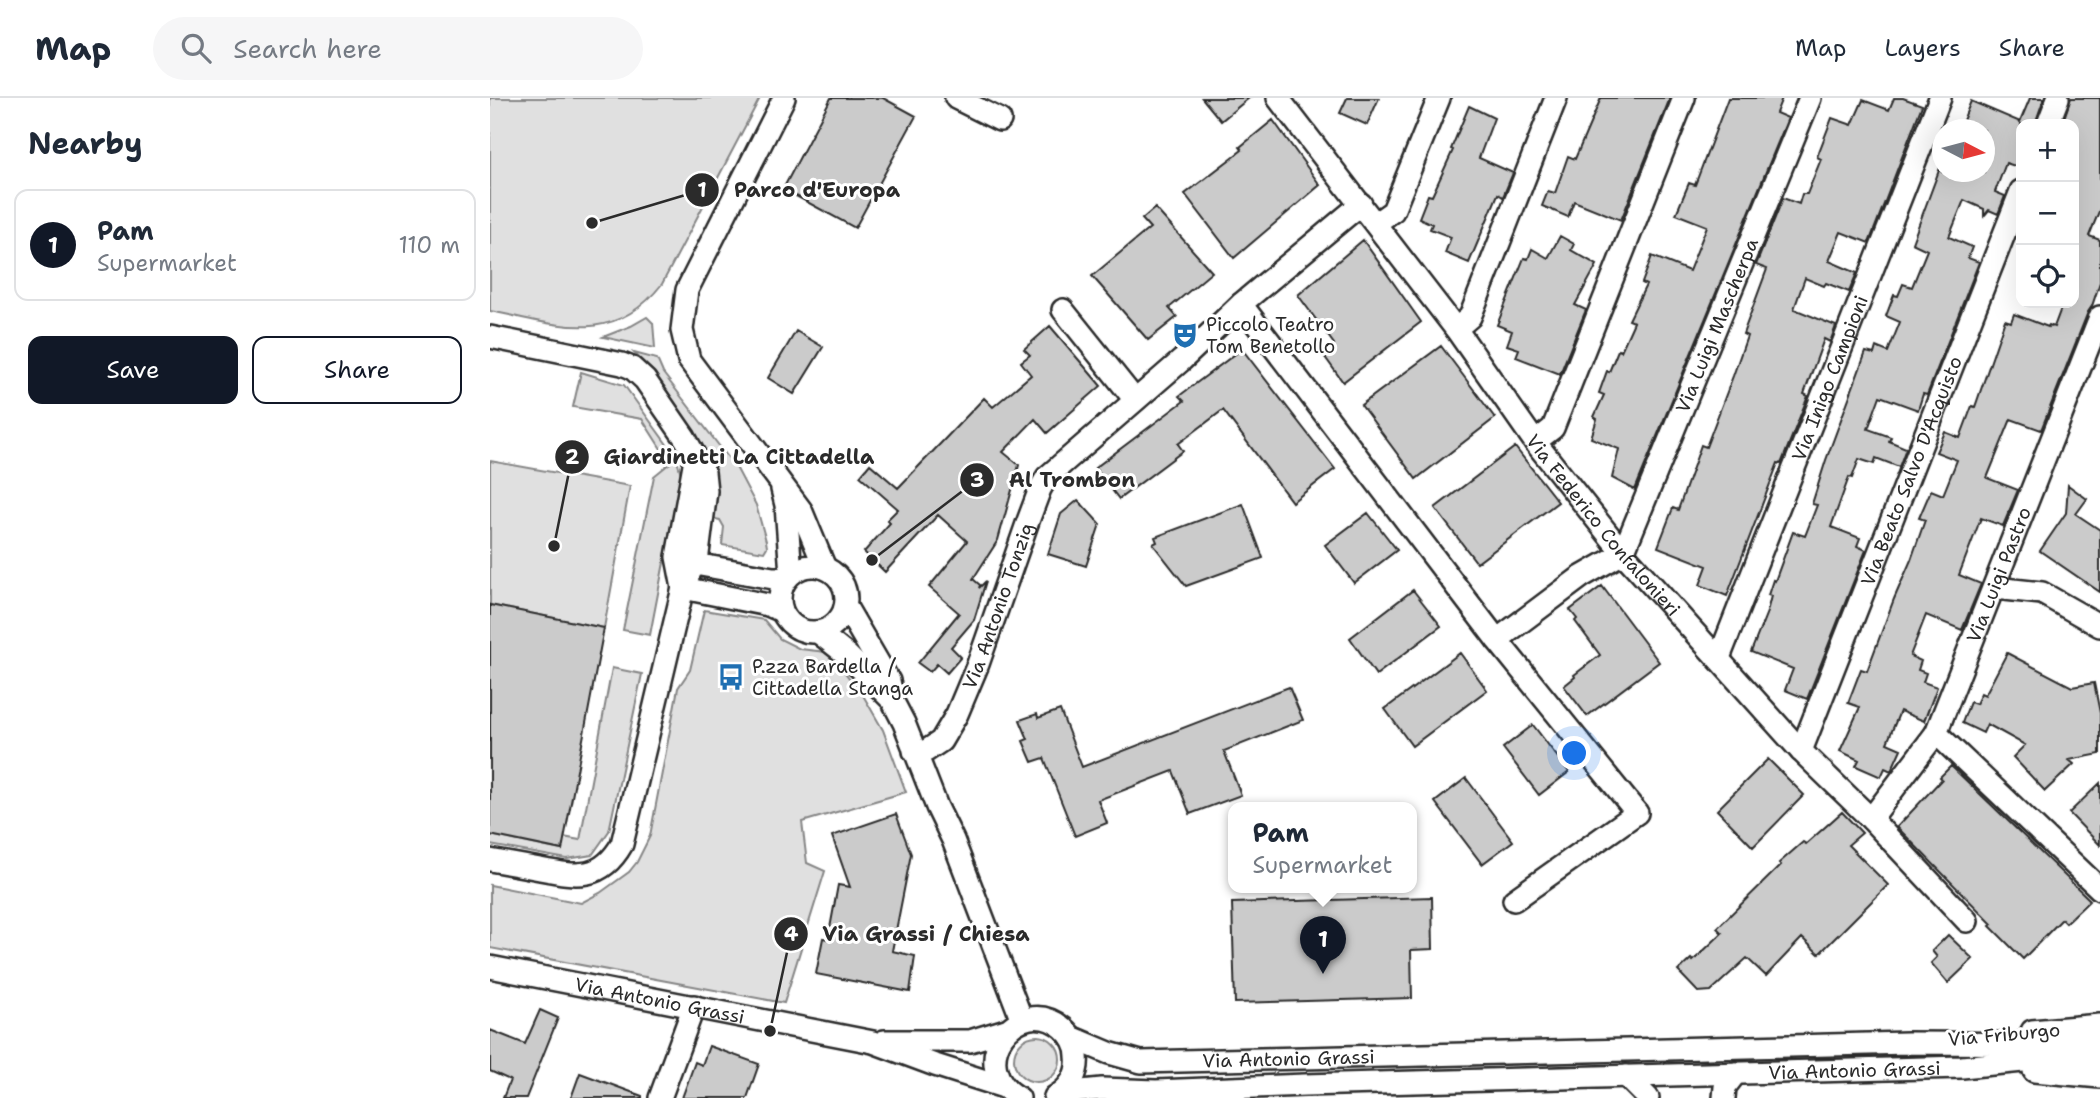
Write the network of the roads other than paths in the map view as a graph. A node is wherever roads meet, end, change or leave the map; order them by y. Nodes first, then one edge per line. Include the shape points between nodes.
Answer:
1 (784, 98) edge
2 (956, 98) edge
3 (1439, 98) edge
4 (1556, 98) edge
5 (1684, 98) edge
6 (1810, 98) edge
7 (1940, 98) edge
8 (2058, 98) edge
9 (1281, 100) edge
10 (2050, 119) edge
11 (1000, 120) dead end
12 (1361, 204) junction
13 (2016, 204) edge
14 (1376, 223) junction
15 (1241, 304) junction
16 (1063, 310) dead end
17 (2100, 317) edge
18 (1456, 329) junction
19 (490, 337) edge
20 (1135, 400) junction
21 (1535, 442) junction
22 (695, 457) junction
23 (781, 484) junction
24 (1623, 553) junction
25 (695, 564) junction
26 (825, 568) junction
27 (789, 576) junction
28 (683, 588) junction
29 (1995, 588) junction
30 (846, 607) junction
31 (782, 611) junction
32 (2099, 628) edge
33 (818, 632) junction
34 (1497, 640) junction
35 (1719, 657) junction
36 (892, 700) junction
37 (1936, 733) junction
38 (914, 751) junction
39 (1801, 751) junction
40 (1871, 819) junction
41 (490, 860) edge
42 (2100, 889) edge
43 (1514, 900) dead end
44 (1967, 921) dead end
45 (490, 967) edge
46 (694, 1006) junction
47 (1014, 1025) junction
48 (2100, 1025) edge
49 (1071, 1037) junction
50 (873, 1042) junction
51 (1908, 1044) junction
52 (2100, 1044) edge
53 (2100, 1060) edge
54 (1962, 1067) junction
55 (1735, 1073) junction
56 (1626, 1076) junction
57 (2100, 1077) edge
58 (1012, 1092) edge
59 (1148, 1095) edge
60 (1057, 1096) edge
61 (660, 1098) edge
62 (1648, 1098) edge
63 (1724, 1098) edge

1 - 23 street via 687,290 682,330 689,360
2 - 11 street
3 - 14 street via 1393,211
4 - 18 street via 1470,317
5 - 21 street via 1553,428
6 - 24 street, Via Luigi Mascherpa
7 - 35 street, Via Inigo Campioni
8 - 10 street
9 - 12 street, Via Federico Confalonieri
12 - 14 street, Via Federico Confalonieri
12 - 15 street, Via Antonio Tonzig
13 - 39 street, Via Beato Salvo D'Acquisto
14 - 18 street, Via Federico Confalonieri
15 - 20 street, Via Antonio Tonzig
15 - 34 street
16 - 20 street
17 - 29 street, Via Luigi Pastro
18 - 21 street, Via Federico Confalonieri
19 - 22 street via 632,368 645,380
20 - 38 street, Via Antonio Tonzig via 1047,477 957,714 941,741 926,751
21 - 24 street, Via Federico Confalonieri
22 - 25 street via 704,472 706,491
22 - 28 street via 677,558
23 - 26 street via 801,510
23 - 27 street
24 - 34 street via 1581,577
24 - 35 street, Via Federico Confalonieri
25 - 27 street via 772,578
25 - 28 street
26 - 27 street via 807,566
26 - 30 street via 843,583
27 - 31 street via 780,594
28 - 31 street
28 - 41 street via 627,830 616,854 602,868 578,875
29 - 32 street via 2042,593
29 - 37 street, Via Luigi Pastro
30 - 33 street via 835,624
30 - 36 street via 889,681
31 - 33 street via 796,628
33 - 36 street
34 - 43 street via 1637,813
35 - 39 street, Via Federico Confalonieri
36 - 38 street
37 - 40 street, Via Luigi Pastro
37 - 42 street
38 - 47 street via 953,840
39 - 40 street, Via Federico Confalonieri
40 - 44 street, Via Federico Confalonieri
45 - 46 street, Via Antonio Grassi
46 - 50 street, Via Antonio Grassi
46 - 61 street
47 - 49 street, Via Antonio Grassi via 1045,1019 1060,1025
47 - 50 street, Via Antonio Grassi via 970,1041
47 - 58 street via 998,1043 994,1058 996,1074
48 - 51 street, Via Friburgo
49 - 51 street, Via Antonio Grassi via 1141,1062
49 - 60 street via 1077,1066 1072,1081
50 - 58 street, Via Antonio Grassi
51 - 52 street, Via Antonio Grassi
53 - 54 street, Via Antonio Grassi via 2023,1060
54 - 55 street, Via Antonio Grassi
54 - 57 street, Via Friburgo
55 - 56 street, Via Antonio Grassi
55 - 63 street via 1725,1087
56 - 59 street, Via Antonio Grassi
56 - 62 street
59 - 60 street, Via Antonio Grassi via 1102,1089

